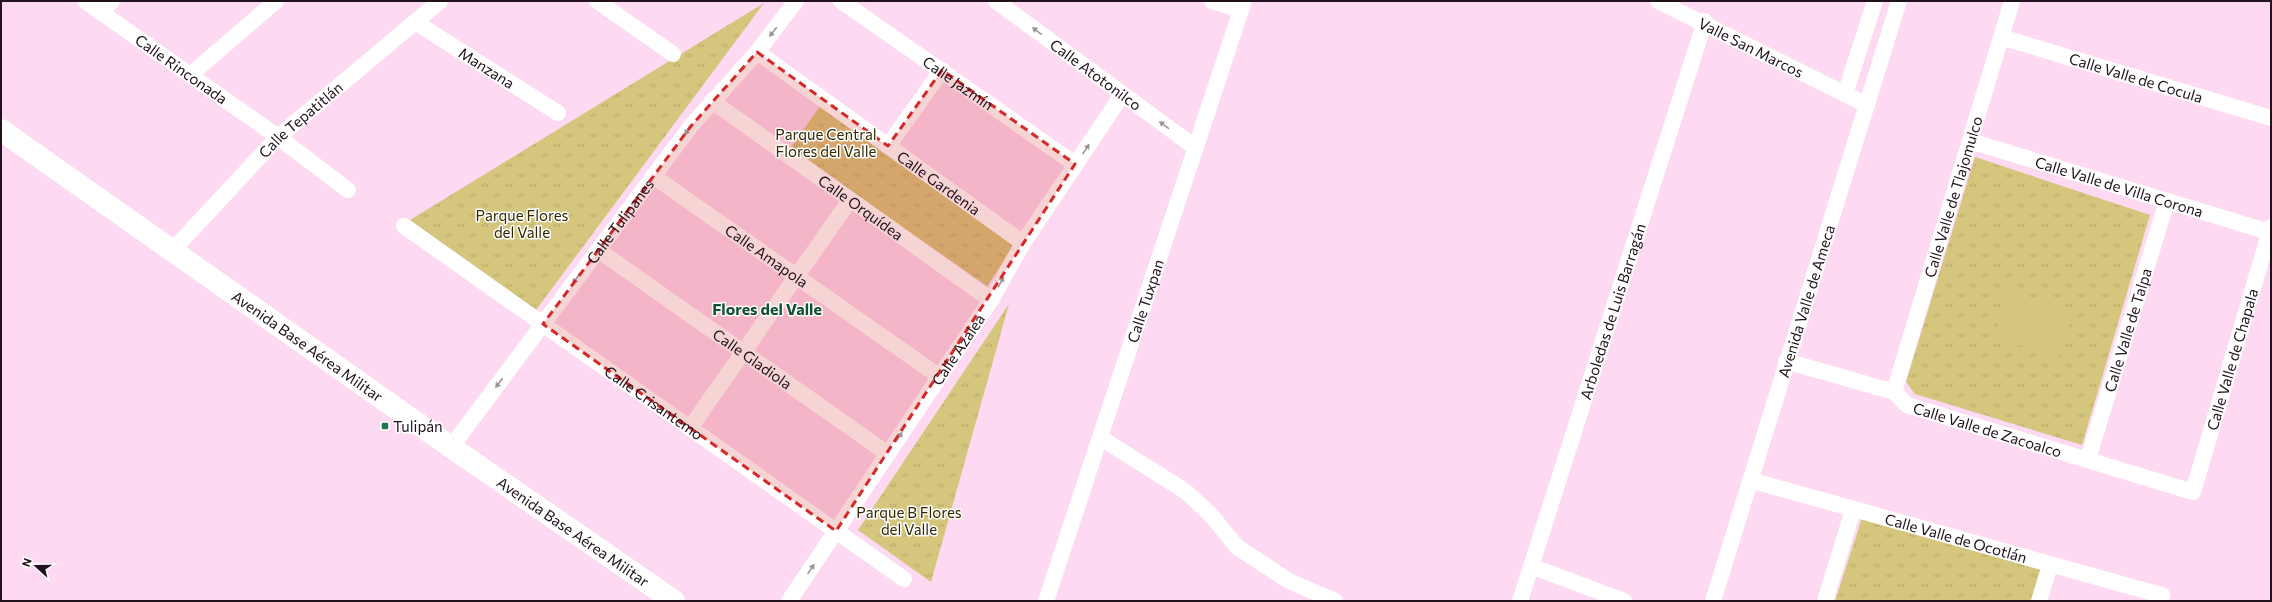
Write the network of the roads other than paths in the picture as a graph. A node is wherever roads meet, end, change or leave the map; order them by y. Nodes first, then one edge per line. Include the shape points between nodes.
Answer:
1 (85, 1) edge
2 (112, 1) edge
3 (276, 1) edge
4 (440, 1) edge
5 (597, 1) edge
6 (796, 1) edge
7 (841, 1) edge
8 (996, 1) edge
9 (1212, 1) edge
10 (1658, 1) edge
11 (1875, 1) edge
12 (1899, 1) edge
13 (2012, 1) edge
14 (1242, 6) edge
15 (100, 12) junction
16 (415, 22) junction
17 (1705, 22) junction
18 (2002, 37) junction
19 (757, 52) junction
20 (672, 54) dead end
21 (942, 70) junction
22 (190, 75) junction
23 (1845, 94) junction
24 (1122, 95) junction
25 (712, 101) junction
26 (1867, 105) junction
27 (558, 113) dead end
28 (2271, 118) edge
29 (1, 130) edge
30 (278, 136) junction
31 (1970, 141) junction
32 (888, 146) junction
33 (1196, 148) junction
34 (1075, 164) junction
35 (654, 176) junction
36 (348, 190) dead end
37 (850, 200) junction
38 (2167, 201) junction
39 (404, 226) dead end
40 (2270, 229) edge
41 (1023, 243) junction
42 (598, 250) junction
43 (172, 251) junction
44 (797, 277) junction
45 (991, 300) junction
46 (543, 324) junction
47 (744, 352) junction
48 (1786, 361) junction
49 (940, 377) junction
50 (1894, 392) junction
51 (690, 428) junction
52 (1101, 438) junction
53 (451, 447) junction
54 (888, 454) junction
55 (2088, 459) junction
56 (1750, 480) junction
57 (2193, 492) joint
58 (1853, 510) junction
59 (836, 531) junction
60 (2050, 565) junction
61 (1531, 566) junction
62 (904, 579) dead end
63 (2161, 598) edge
64 (674, 601) edge
65 (790, 601) edge
66 (1046, 601) edge
67 (1335, 601) edge
68 (1520, 601) edge
69 (1624, 601) edge
70 (1713, 601) edge
71 (1825, 601) edge
72 (2039, 601) edge

1 - 15 street, Calle Rinconada
2 - 15 street
3 - 22 street
4 - 16 street, Calle Tepatitlán
5 - 20 street
6 -> 19 street, Calle Tulipanes
7 - 21 street, Calle Jazmín
24 -> 8 street, Calle Atotonilco
9 - 14 street
10 - 17 street, Valle San Marcos
11 - 23 street
12 - 26 street, Avenida Valle de Ameca
13 - 18 street, Calle Valle de Tlajomulco
14 - 33 street, Calle Tuxpan
15 - 22 street, Calle Rinconada
16 - 27 street, Manzana
16 - 30 street, Calle Tepatitlán
17 - 23 street, Valle San Marcos
17 - 61 street, Arboledas de Luis Barragán
18 - 28 street, Calle Valle de Cocula
18 - 31 street, Calle Valle de Tlajomulco
19 - 25 street, Calle Tulipanes
19 - 32 street, Calle Gardenia
21 - 32 street
21 - 34 street, Calle Jazmín
22 - 30 street, Calle Rinconada
23 - 26 street, Valle San Marcos
33 -> 24 street, Calle Atotonilco
34 -> 24 street, Calle Azalea
25 -> 35 street, Calle Tulipanes
25 - 37 street, Calle Orquídea
26 - 48 street, Avenida Valle de Ameca
29 - 43 main road, Avenida Base Aérea Militar
30 - 36 street, Calle Rinconada
30 - 43 street, Calle Tepatitlán
31 - 38 street, Calle Valle de Villa Corona
31 - 50 street, Calle Valle de Tlajomulco
32 - 41 street, Calle Gardenia
33 - 52 street, Calle Tuxpan
34 - 41 street, Calle Azalea
35 - 42 street, Calle Tulipanes
35 - 44 street, Calle Amapola
37 - 44 street
37 - 45 street, Calle Orquídea
38 - 40 street, Calle Valle de Villa Corona
38 - 55 street, Calle Valle de Talpa
39 - 46 street, Calle Crisantemo
40 - 57 street, Calle Valle de Chapala
45 -> 41 street, Calle Azalea
42 -> 46 street, Calle Tulipanes
42 - 47 street, Calle Gladiola
43 - 53 main road, Avenida Base Aérea Militar
44 - 47 street
44 - 49 street, Calle Amapola
45 - 49 street, Calle Azalea
46 - 51 street, Calle Crisantemo
46 -> 53 street, Calle Tulipanes
47 - 51 street
47 - 54 street, Calle Gladiola
48 - 50 street, Calle Valle de Zacoalco
48 - 56 street, Avenida Valle de Ameca
54 -> 49 street, Calle Azalea
50 - 55 street, Calle Valle de Zacoalco via 1907,405
51 - 59 street, Calle Crisantemo
52 - 66 street, Calle Tuxpan
52 - 67 street via 1185,491 1211,514 1237,546 1289,581
53 - 64 main road, Avenida Base Aérea Militar
54 - 59 street, Calle Azalea
55 - 57 street, Calle Valle de Zacoalco
56 - 58 street, Calle Valle de Ocotlán
56 - 70 street, Avenida Valle de Ameca
58 - 60 street, Calle Valle de Ocotlán
58 - 71 street
59 - 62 street, Calle Crisantemo
65 -> 59 street, Calle Azalea
60 - 63 street, Calle Valle de Ocotlán
60 - 72 street
61 - 68 street, Arboledas de Luis Barragán
61 - 69 street

